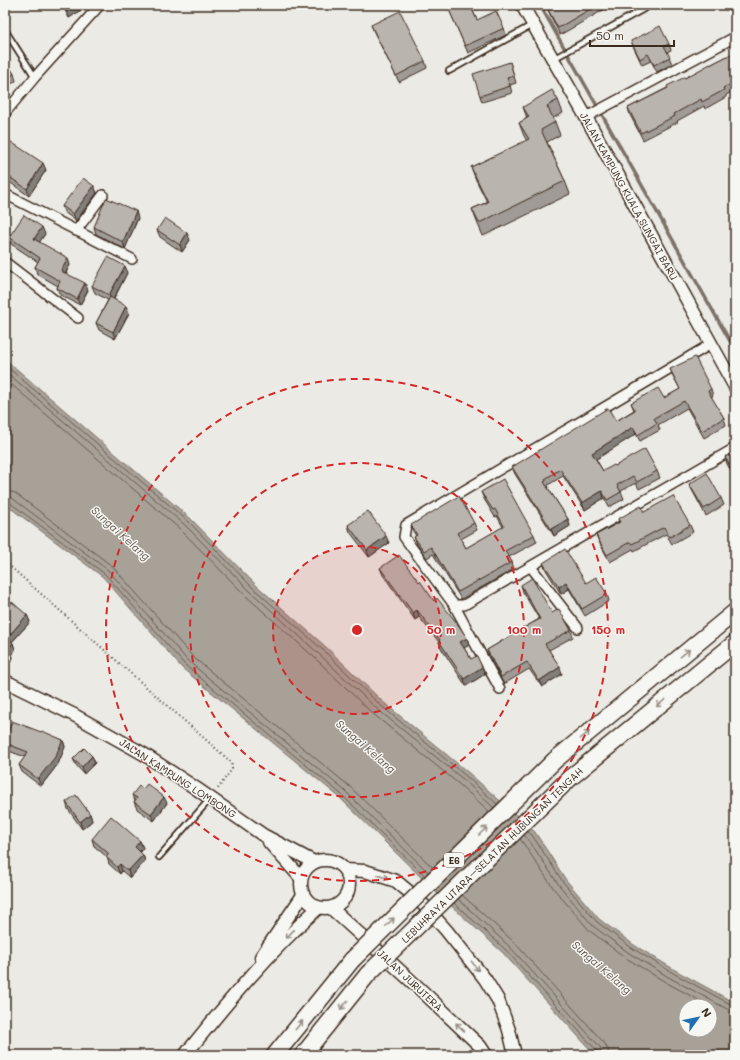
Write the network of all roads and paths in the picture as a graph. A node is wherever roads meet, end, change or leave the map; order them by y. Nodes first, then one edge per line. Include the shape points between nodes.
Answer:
1 (100, 5) edge
2 (522, 5) edge
3 (651, 5) edge
4 (533, 24) junction
5 (5, 30) edge
6 (735, 37) edge
7 (556, 58) junction
8 (449, 71) dead end
9 (34, 77) junction
10 (5, 113) edge
11 (589, 115) junction
12 (5, 194) edge
13 (102, 195) dead end
14 (76, 231) junction
15 (132, 259) dead end
16 (5, 262) edge
17 (78, 318) dead end
18 (711, 344) junction
19 (731, 370) edge
20 (735, 387) edge
21 (735, 448) edge
22 (5, 562) edge
23 (530, 567) junction
24 (454, 605) junction
25 (735, 612) edge
26 (578, 628) dead end
27 (735, 643) edge
28 (5, 681) edge
29 (500, 689) dead end
30 (210, 799) junction
31 (263, 835) junction
32 (159, 857) dead end
33 (314, 862) junction
34 (345, 870) junction
35 (301, 878) junction
36 (303, 895) junction
37 (325, 908) junction
38 (236, 992) junction
39 (185, 1055) edge
40 (275, 1055) edge
41 (303, 1055) edge
42 (486, 1055) edge
43 (515, 1055) edge

1 - 9 street
2 - 4 street, JALAN KAMPUNG KUALA SUNGAI BARU
3 - 7 lane
4 - 7 street, JALAN KAMPUNG KUALA SUNGAI BARU
4 - 8 lane
5 - 9 lane
6 - 11 street
7 - 11 street, JALAN KAMPUNG KUALA SUNGAI BARU
9 - 10 street
11 - 18 street, JALAN KAMPUNG KUALA SUNGAI BARU
12 - 14 street
13 - 14 street
14 - 15 street
16 - 17 street
18 - 19 street, JALAN KAMPUNG KUALA SUNGAI BARU
18 - 24 street via 406,525 404,537
19 - 20 street, JALAN KAMPUNG KUALA SUNGAI BARU
21 - 23 street
22 - 30 path via 231,762 232,769
23 - 24 street via 464,605
23 - 26 street
24 - 29 street
40 -> 25 highway, E6, bridge via 352,960 555,760
27 -> 41 highway, LEBUHRAYA UTARA–SELATAN HUBUNGAN TENGAH / E6, bridge via 570,778 368,974
28 - 30 street, JALAN KAMPUNG LOMBONG via 74,714 142,753
30 - 31 street, JALAN KAMPUNG LOMBONG
30 - 32 lane
31 - 33 street
31 - 35 street
33 - 34 street via 327,860
33 - 35 street
34 - 37 street via 349,877 348,893 338,905
34 -> 43 street via 365,871 396,881 425,907 485,979 498,1000
35 - 36 street
36 - 37 street via 312,905
36 - 38 street
37 -> 38 street via 297,927
42 -> 37 street, JALAN JURUTERA via 480,1046 426,994
38 - 39 street

